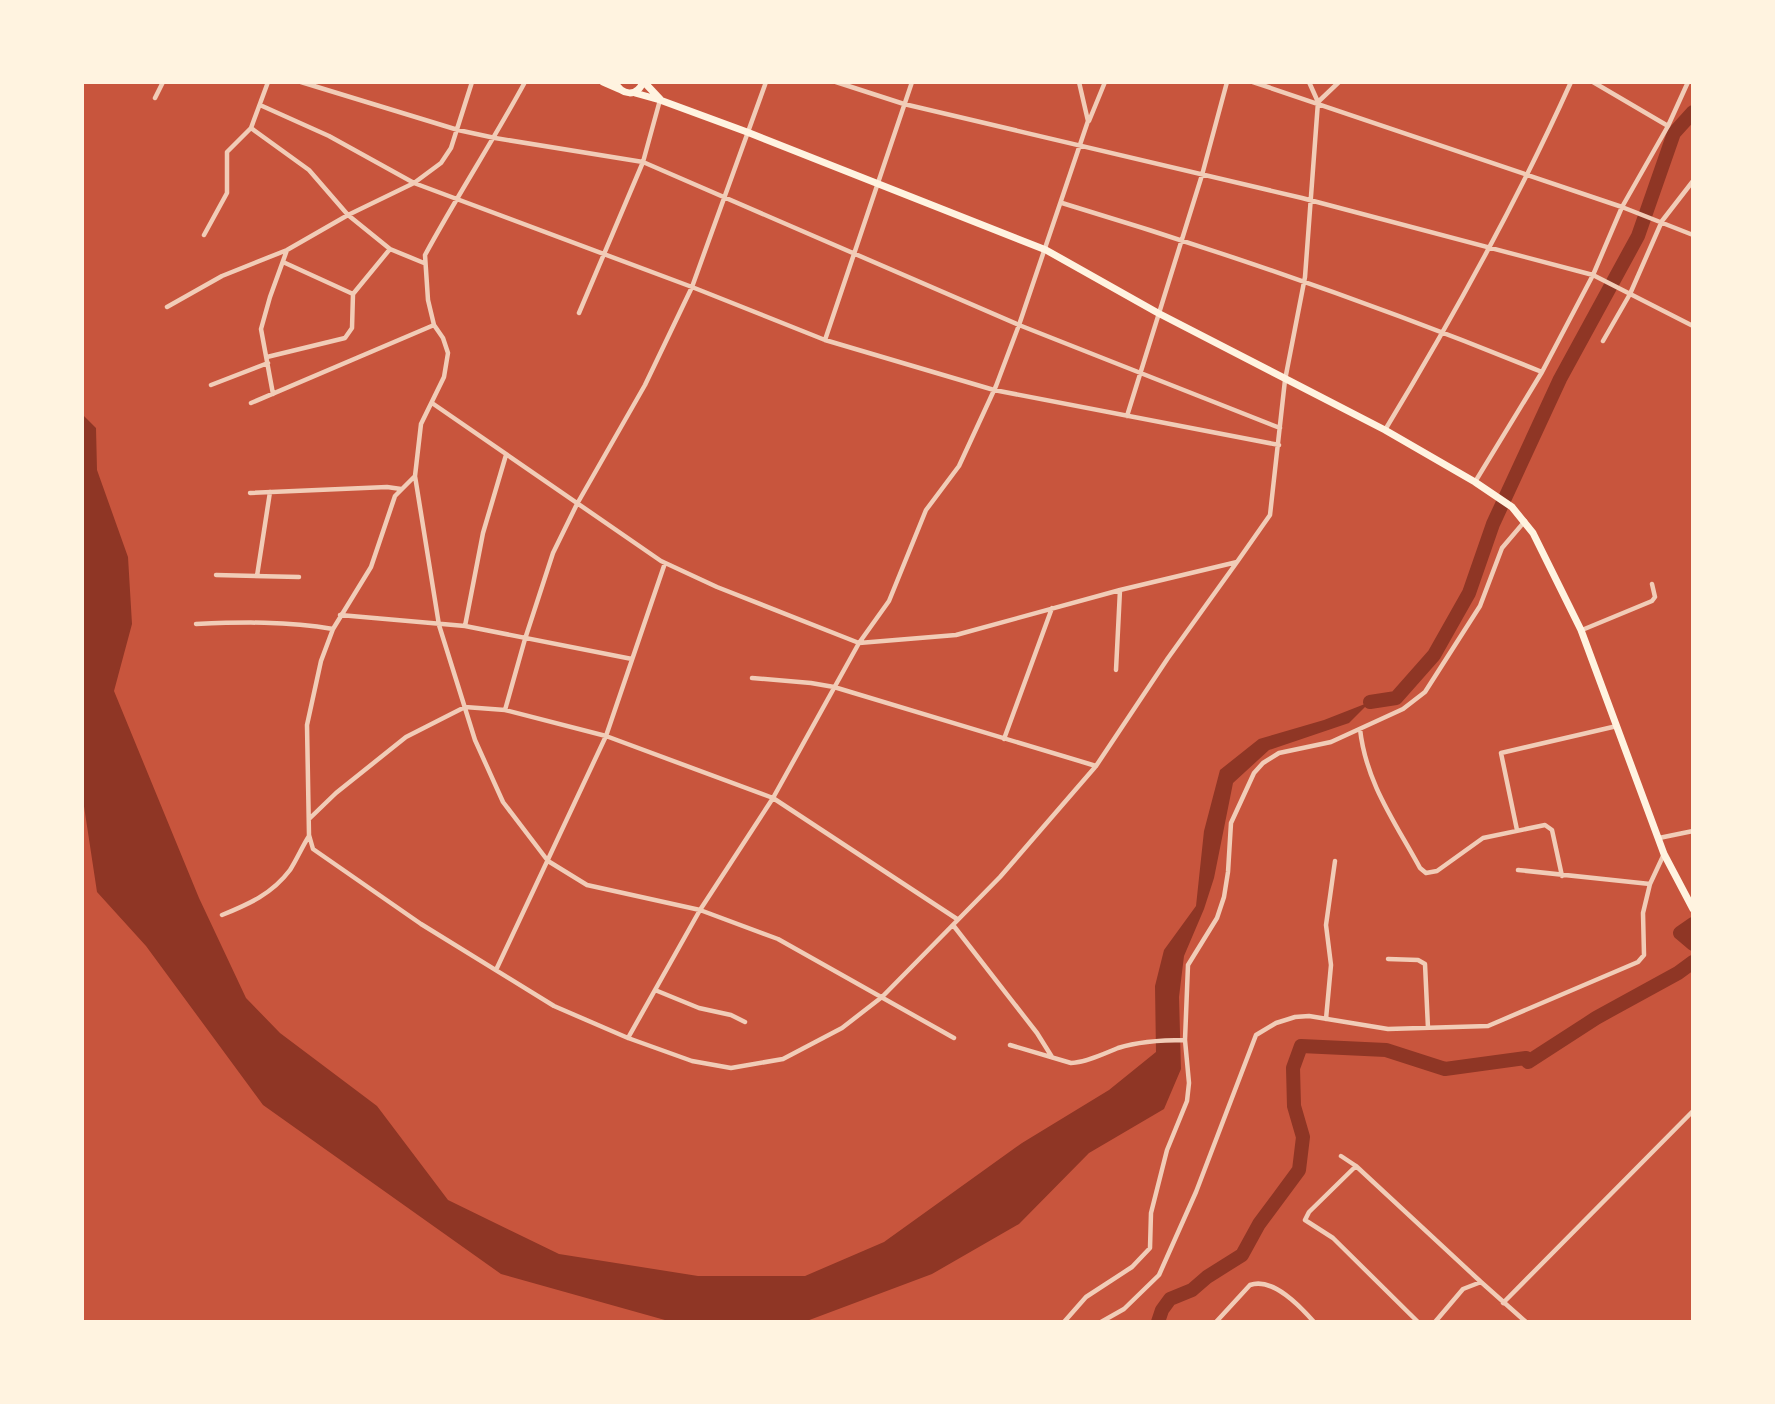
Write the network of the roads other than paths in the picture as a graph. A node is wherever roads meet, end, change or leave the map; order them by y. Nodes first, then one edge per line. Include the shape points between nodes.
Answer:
1 (163, 82) edge
2 (268, 82) edge
3 (301, 82) edge
4 (472, 82) edge
5 (525, 82) edge
6 (603, 82) edge
7 (643, 82) edge
8 (766, 82) edge
9 (836, 82) edge
10 (912, 82) edge
11 (1079, 82) edge
12 (1105, 82) edge
13 (1227, 82) edge
14 (1253, 82) edge
15 (1309, 82) edge
16 (1339, 82) edge
17 (1571, 82) edge
18 (1594, 82) edge
19 (1688, 82) edge
20 (617, 86) edge
21 (635, 93) junction
22 (155, 98) dead end
23 (660, 100) junction
24 (1318, 102) junction
25 (904, 104) junction
26 (260, 105) junction
27 (1088, 121) junction
28 (1668, 127) junction
29 (251, 128) junction
30 (458, 130) junction
31 (747, 132) junction
32 (495, 138) junction
33 (1080, 147) junction
34 (643, 162) junction
35 (1202, 175) junction
36 (1529, 175) junction
37 (1693, 181) edge
38 (414, 183) junction
39 (879, 185) junction
40 (723, 197) junction
41 (455, 199) junction
42 (1310, 200) junction
43 (1062, 203) junction
44 (1622, 207) junction
45 (348, 215) junction
46 (1662, 221) junction
47 (1693, 234) edge
48 (204, 235) dead end
49 (1183, 240) junction
50 (1490, 248) junction
51 (390, 249) junction
52 (287, 250) junction
53 (1046, 250) junction
54 (855, 254) junction
55 (606, 255) junction
56 (283, 262) junction
57 (424, 264) junction
58 (1593, 275) junction
59 (1304, 281) junction
60 (692, 287) junction
61 (353, 293) junction
62 (1630, 294) junction
63 (167, 307) dead end
64 (579, 313) dead end
65 (1158, 313) junction
66 (434, 325) junction
67 (1019, 325) junction
68 (1693, 327) edge
69 (1444, 332) junction
70 (825, 340) junction
71 (1603, 341) dead end
72 (267, 360) junction
73 (1139, 372) junction
74 (1542, 372) junction
75 (1285, 380) junction
76 (211, 385) dead end
77 (994, 390) junction
78 (273, 394) junction
79 (432, 402) junction
80 (251, 403) dead end
81 (1127, 416) junction
82 (1280, 428) junction
83 (1385, 430) junction
84 (1279, 444) junction
85 (506, 455) junction
86 (415, 477) junction
87 (1475, 482) junction
88 (402, 489) junction
89 (270, 492) junction
90 (250, 493) dead end
91 (577, 504) junction
92 (1525, 521) junction
93 (1237, 562) junction
94 (665, 563) junction
95 (216, 575) dead end
96 (257, 576) junction
97 (299, 577) dead end
98 (1652, 584) dead end
99 (1120, 590) junction
100 (1052, 608) junction
101 (340, 615) junction
102 (196, 624) dead end
103 (439, 625) junction
104 (465, 626) junction
105 (333, 629) junction
106 (1581, 631) junction
107 (525, 639) junction
108 (859, 643) junction
109 (632, 659) junction
110 (1116, 670) dead end
111 (752, 678) dead end
112 (834, 687) junction
113 (465, 706) junction
114 (505, 710) junction
115 (1618, 726) junction
116 (1360, 729) junction
117 (606, 736) junction
118 (1004, 738) junction
119 (1096, 766) junction
120 (773, 798) junction
121 (309, 819) junction
122 (1517, 830) junction
123 (1693, 831) edge
124 (309, 835) junction
125 (1659, 838) junction
126 (1664, 854) junction
127 (548, 861) junction
128 (1335, 861) dead end
129 (1518, 870) dead end
130 (1562, 876) junction
131 (1650, 884) junction
132 (1693, 909) edge
133 (700, 910) junction
134 (222, 915) dead end
135 (957, 919) junction
136 (953, 925) junction
137 (1388, 959) dead end
138 (496, 970) junction
139 (655, 990) junction
140 (882, 997) junction
141 (1325, 1019) junction
142 (745, 1022) dead end
143 (1429, 1028) junction
144 (628, 1038) junction
145 (954, 1038) dead end
146 (1183, 1040) junction
147 (1010, 1045) dead end
148 (1052, 1058) junction
149 (1693, 1111) edge
150 (1340, 1156) dead end
151 (1356, 1166) junction
152 (1481, 1282) junction
153 (1503, 1303) junction
154 (1065, 1322) edge
155 (1101, 1322) edge
156 (1216, 1322) edge
157 (1314, 1322) edge
158 (1418, 1322) edge
159 (1435, 1322) edge
160 (1525, 1322) edge

1 - 22 street
2 - 26 street
3 - 30 street
4 - 30 street
5 - 32 street
6 - 20 main road
7 - 21 main road
7 - 23 main road
8 - 31 street
9 - 25 street
10 - 25 street
11 - 27 street
12 - 27 street
13 - 35 street
14 - 24 street
15 - 24 street
16 - 24 street
17 - 36 street
18 - 28 street
19 - 28 street
20 - 21 main road via 626,94
21 - 23 main road
23 - 31 main road
23 - 34 street
24 - 36 street
24 - 42 street
25 - 33 street
25 - 39 street
26 - 29 street
26 - 38 street
27 - 33 street
28 - 44 street
29 - 45 street via 309,170
29 - 48 street via 227,152 227,192
30 - 32 street
30 - 38 street via 441,163
31 - 39 main road
31 - 40 street
32 - 34 street
32 - 41 street
33 - 35 street
33 - 43 street
34 - 40 street
34 - 55 street
35 - 42 street
35 - 49 street
36 - 44 street
36 - 50 street
37 - 46 street
38 - 41 street
38 - 45 street
39 - 53 main road
39 - 54 street
40 - 54 street
40 - 60 street
41 - 55 street
41 - 57 street
42 - 50 street
42 - 59 street
43 - 49 street
43 - 53 street
44 - 46 street
44 - 58 street
45 - 51 street
45 - 52 street
46 - 47 street
46 - 62 street
49 - 59 street
49 - 65 street
50 - 58 street
50 - 69 street
51 - 57 street
51 - 61 street
52 - 56 street
52 - 63 street via 222,276
53 - 65 main road
53 - 67 street
54 - 67 street
54 - 70 street
55 - 60 street
55 - 64 street
56 - 61 street
56 - 72 street via 261,329
57 - 66 street
58 - 62 street
58 - 74 street
59 - 69 street
59 - 75 street
60 - 70 street
60 - 91 street via 645,385
61 - 72 street via 352,328 345,338
62 - 68 street
62 - 71 street
65 - 73 street
65 - 75 main road
66 - 78 street
66 - 79 street via 448,353 444,377
67 - 73 street
67 - 77 street
69 - 74 street
69 - 83 street
70 - 77 street
72 - 76 street
72 - 78 street
73 - 81 street
73 - 82 street
74 - 87 street
75 - 82 street
75 - 83 main road
77 - 81 street
77 - 108 street via 959,466 926,510 889,601
78 - 80 street
79 - 85 street
79 - 86 street via 421,424
81 - 84 street
82 - 84 street
83 - 87 main road
84 - 93 street via 1270,515
85 - 91 street
85 - 104 street via 482,533
86 - 88 street
86 - 103 street
87 - 92 main road
88 - 89 street
88 - 101 street via 395,496 370,567
89 - 90 street
89 - 96 street
91 - 94 street
91 - 107 street via 553,553
92 - 106 main road
92 - 116 street via 1502,548 1480,606 1425,692 1403,709
93 - 99 street
93 - 119 street
94 - 108 street
94 - 109 street
95 - 96 street
96 - 97 street
98 - 106 street via 1652,601
99 - 100 street
99 - 110 street
100 - 108 street via 956,635
100 - 118 street
101 - 103 street
101 - 105 street
102 - 105 street via 252,621
103 - 104 street
103 - 113 street
104 - 107 street
105 - 121 street via 307,725
106 - 115 main road
107 - 109 street
107 - 114 street
108 - 112 street
109 - 117 street
111 - 112 street
112 - 118 street
112 - 120 street
113 - 114 street
113 - 121 street via 406,737
113 - 127 street via 503,802
114 - 117 street
115 - 122 street via 1501,753
115 - 125 main road
116 - 122 street via 1363,755 1377,790 1426,873 1437,871 1483,838
116 - 146 street via 1279,753 1254,773 1230,823 1228,872 1217,918 1188,965
117 - 120 street
117 - 127 street
118 - 119 street
119 - 135 street via 1000,877
120 - 133 street
120 - 135 street
121 - 124 street
122 - 130 street via 1550,826
123 - 125 street
124 - 134 street via 274,889
124 - 138 street via 313,849
125 - 126 main road
126 - 131 street
126 - 132 main road
127 - 133 street via 587,885
127 - 138 street
128 - 141 street via 1326,925 1331,965
129 - 130 street
130 - 131 street
131 - 143 street via 1643,913 1644,955 1638,962 1488,1026
133 - 139 street
133 - 140 street via 778,939
135 - 136 street
136 - 140 street
136 - 148 street
137 - 143 street via 1425,964
138 - 144 street via 554,1006
139 - 142 street
139 - 144 street
140 - 144 street via 842,1028 783,1059 731,1068 692,1061
140 - 145 street
141 - 143 street via 1388,1028
141 - 155 street via 1294,1017 1256,1035 1159,1275 1124,1309
146 - 148 street via 1154,1040 1080,1062
146 - 154 street via 1187,1101 1167,1150 1152,1213 1150,1248 1132,1267 1086,1297
147 - 148 street
149 - 153 street
150 - 151 street
151 - 152 street
151 - 158 street via 1305,1220 1333,1238
152 - 153 street
152 - 159 street via 1463,1289
153 - 160 street
156 - 157 street via 1256,1283 1292,1298

